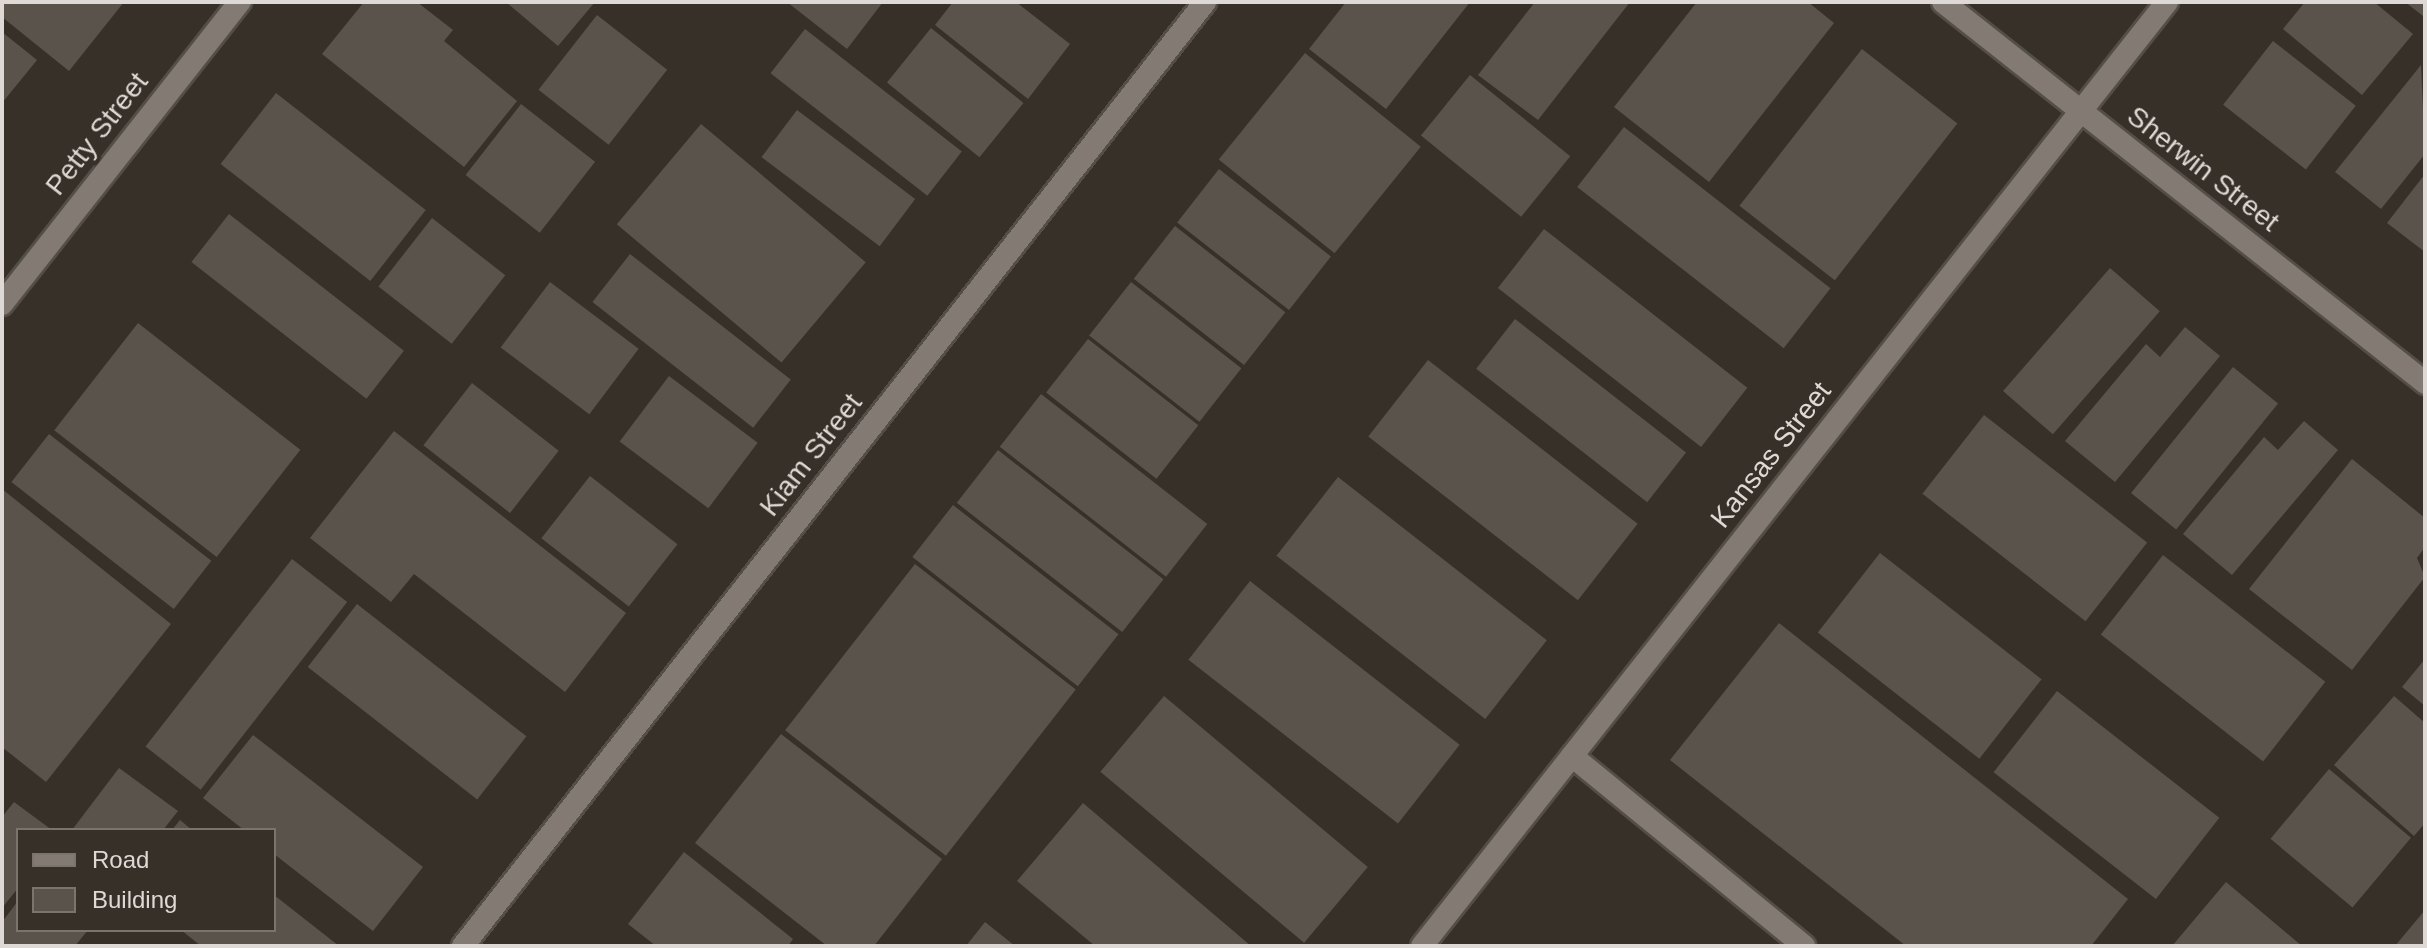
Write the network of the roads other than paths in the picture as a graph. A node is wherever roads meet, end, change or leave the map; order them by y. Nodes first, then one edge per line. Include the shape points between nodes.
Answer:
1 (240, 2) edge
2 (1205, 2) edge
3 (1943, 2) edge
4 (2167, 2) edge
5 (2081, 111) junction
6 (2, 304) edge
7 (2425, 383) edge
8 (1572, 756) junction
9 (463, 946) edge
10 (1422, 946) edge
11 (1804, 946) edge

1 - 6 street, Petty Street
2 - 9 street, Kiam Street
3 - 5 street, Sherwin Street
4 - 5 street, Kansas Street
5 - 7 street, Sherwin Street
5 - 8 street, Kansas Street
8 - 10 street, Kansas Street
8 - 11 street

